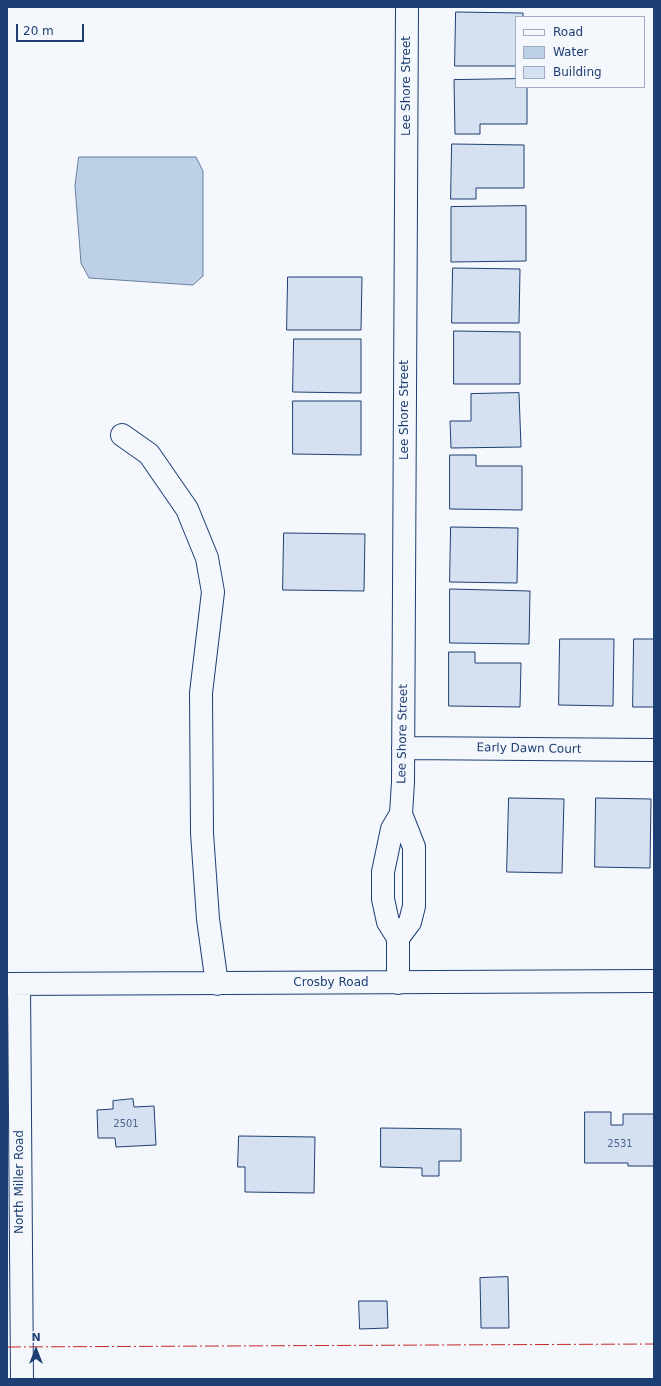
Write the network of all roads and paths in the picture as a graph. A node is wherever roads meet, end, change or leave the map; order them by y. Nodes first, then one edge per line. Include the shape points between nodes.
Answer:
1 (407, 7) edge
2 (122, 435) dead end
3 (403, 748) junction
4 (654, 750) edge
5 (401, 814) junction
6 (387, 857) junction
7 (414, 857) junction
8 (398, 938) junction
9 (654, 981) edge
10 (398, 983) junction
11 (13, 984) edge
12 (217, 984) junction
13 (22, 1379) edge

1 - 3 street, Lee Shore Street
2 - 12 street via 149,454 187,509 207,558 213,592 201,693 202,825 208,919
3 - 4 street, Early Dawn Court
3 - 5 street, Lee Shore Street
5 - 6 street via 392,829
5 - 7 street via 411,837
6 - 7 street
6 - 8 street via 383,872 382,899 388,922
7 - 8 street via 414,906 410,922
8 - 10 street
9 - 10 street, Crosby Road
10 - 12 street, Crosby Road
11 - 12 street, Crosby Road
11 - 13 street, North Miller Road

